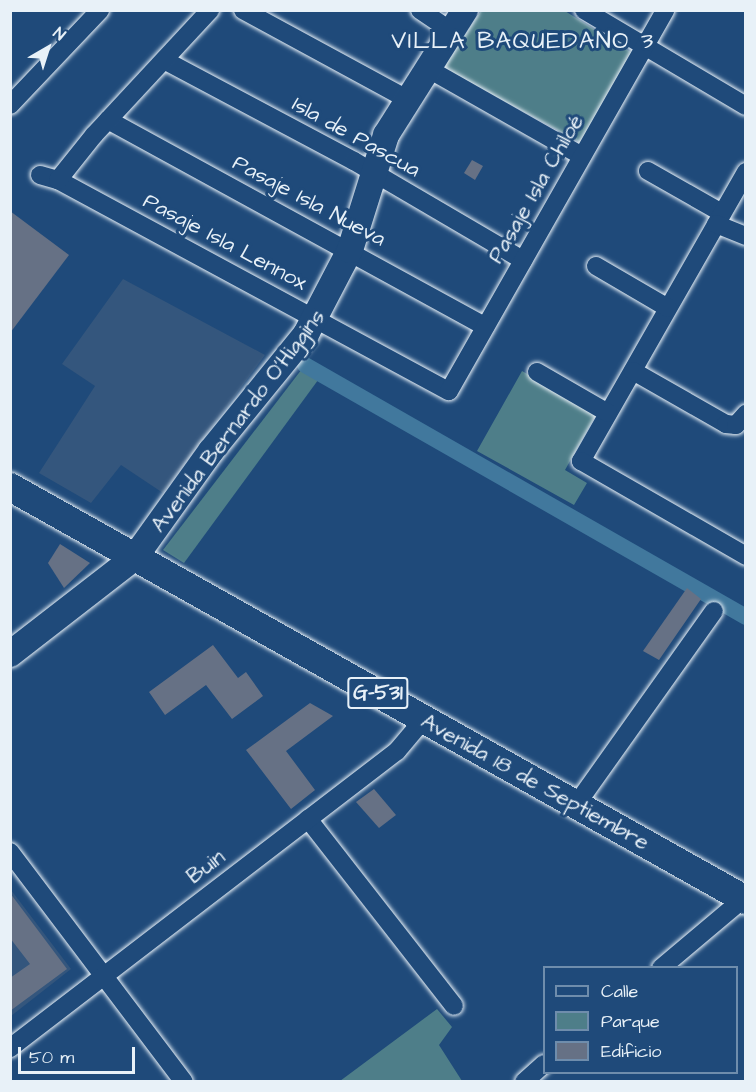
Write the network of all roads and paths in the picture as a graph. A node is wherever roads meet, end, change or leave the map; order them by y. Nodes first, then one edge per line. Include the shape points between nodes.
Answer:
1 (100, 10) edge
2 (210, 10) edge
3 (243, 10) edge
4 (420, 10) edge
5 (584, 10) edge
6 (665, 10) edge
7 (458, 21) edge
8 (644, 48) junction
9 (164, 60) junction
10 (427, 68) junction
11 (407, 99) junction
12 (10, 105) edge
13 (746, 106) edge
14 (108, 120) junction
15 (582, 156) junction
16 (648, 171) dead end
17 (372, 172) junction
18 (746, 172) edge
19 (40, 175) dead end
20 (58, 180) junction
21 (719, 218) junction
22 (746, 236) edge
23 (350, 249) junction
24 (523, 260) junction
25 (596, 266) dead end
26 (669, 308) junction
27 (316, 319) junction
28 (485, 326) junction
29 (633, 371) junction
30 (537, 372) dead end
31 (449, 391) joint
32 (608, 413) junction
33 (746, 414) edge
34 (10, 487) edge
35 (746, 556) edge
36 (135, 557) junction
37 (714, 611) dead end
38 (10, 654) edge
39 (423, 719) junction
40 (576, 805) junction
41 (308, 819) junction
42 (10, 852) edge
43 (744, 900) edge
44 (663, 966) edge
45 (104, 975) junction
46 (454, 1006) dead end
47 (10, 1048) edge
48 (543, 1065) edge
49 (184, 1082) edge
50 (524, 1082) edge

1 - 12 street
2 - 9 street
3 - 11 street
4 - 7 street
5 - 8 street
6 - 8 street, Pasaje Isla Chiloé
7 - 10 street, Avenida Bernardo O'Higgins
8 - 13 street
8 - 15 street, Pasaje Isla Chiloé
9 - 14 street
9 - 17 street, Isla de Pascua
10 - 11 street, Avenida Bernardo O'Higgins
10 - 15 street
11 - 17 street, Avenida Bernardo O'Higgins via 386,135
14 - 20 street
14 - 23 street, Pasaje Isla Nueva
15 - 24 street, Pasaje Isla Chiloé
16 - 21 street
17 - 23 street, Avenida Bernardo O'Higgins
17 - 24 street, Isla de Pascua
18 - 21 street
19 - 20 street, Pasaje Isla Lennox
20 - 27 street, Pasaje Isla Lennox
21 - 22 street
21 - 26 street
23 - 27 street, Avenida Bernardo O'Higgins
23 - 28 street, Pasaje Isla Nueva
24 - 28 street, Pasaje Isla Chiloé
25 - 26 street
26 - 29 street
27 - 31 street, Pasaje Isla Lennox
27 - 36 street, Avenida Bernardo O'Higgins via 204,460
28 - 31 street, Pasaje Isla Chiloé
29 - 32 street
29 - 33 street via 726,424 736,425
30 - 32 street
32 - 35 street via 581,461
34 - 36 main road, Avenida 18 de Septiembre / G-531
36 - 38 street, Avenida Bernardo O'Higgins
36 - 39 main road, Avenida 18 de Septiembre / G-531
37 - 40 street
39 - 40 main road, Avenida 18 de Septiembre / G-531
39 - 41 street, Buin via 397,751
40 - 43 main road, Avenida 18 de Septiembre / G-531
41 - 45 street, Buin
41 - 46 street
42 - 45 street
43 - 44 street
45 - 47 street, Buin
45 - 49 street
48 - 50 street

